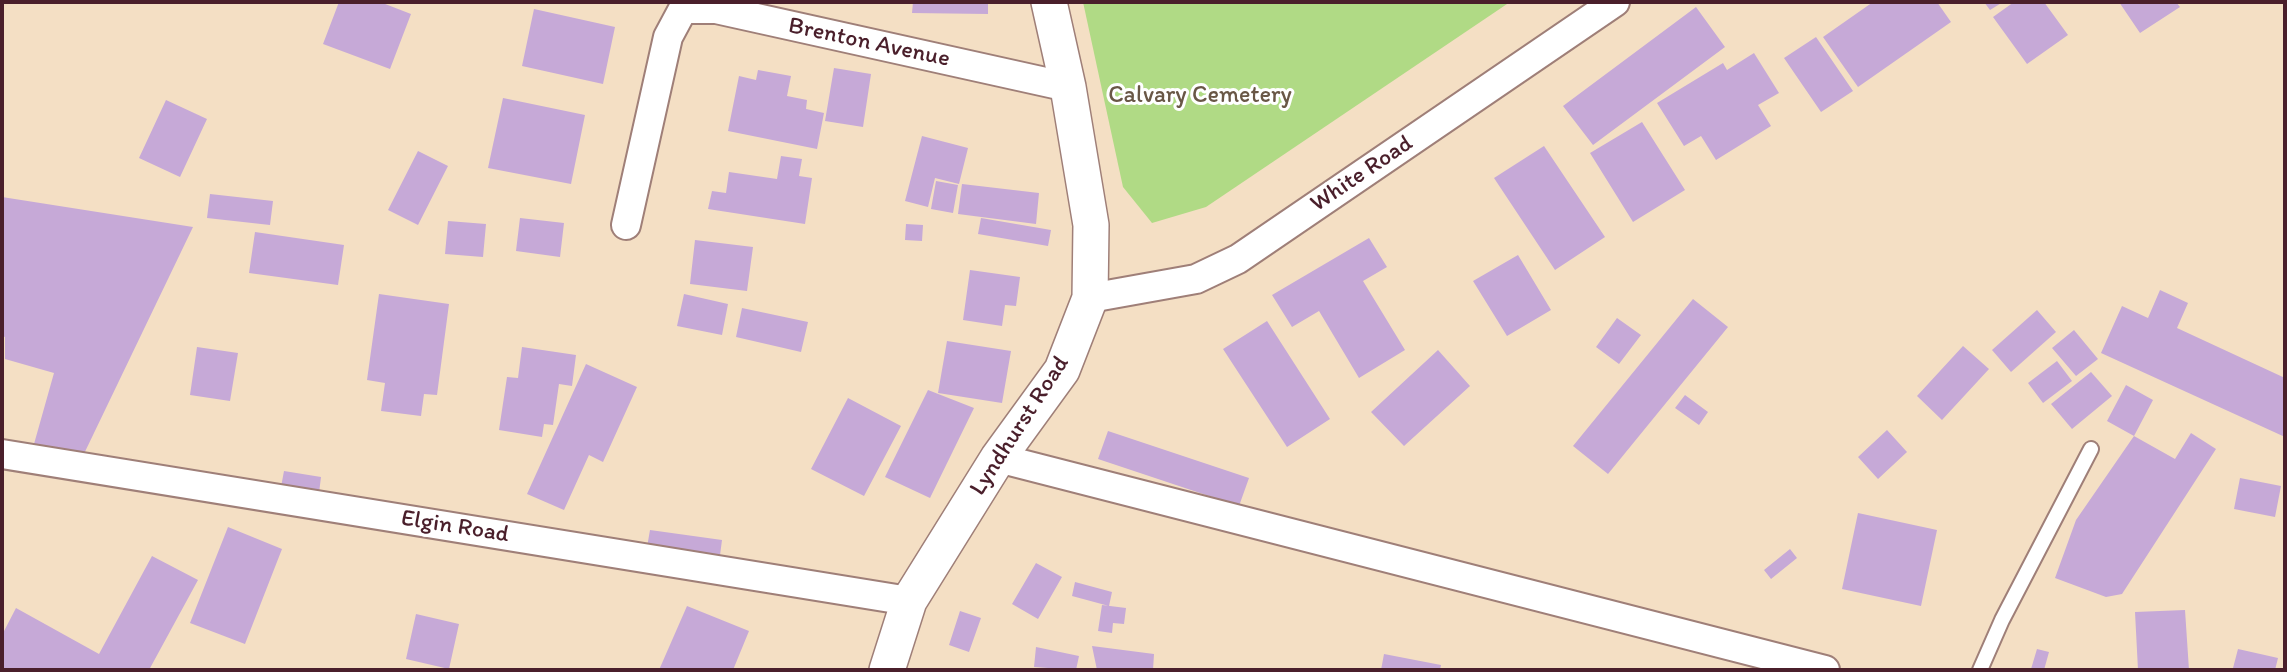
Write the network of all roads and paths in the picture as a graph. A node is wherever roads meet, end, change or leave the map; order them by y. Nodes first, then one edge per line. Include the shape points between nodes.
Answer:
1 (1049, 2) edge
2 (1615, 2) edge
3 (1068, 87) junction
4 (626, 225) dead end
5 (1090, 298) junction
6 (2091, 449) dead end
7 (2, 454) edge
8 (998, 458) junction
9 (909, 601) junction
10 (887, 670) edge
11 (1825, 670) edge
12 (1980, 670) edge

1 - 3 street, Lyndhurst Road
2 - 5 street, White Road via 1238,259 1196,279
3 - 4 street, Brenton Avenue via 716,9 683,9 667,37
3 - 5 street, Lyndhurst Road via 1091,225
5 - 8 street, Lyndhurst Road via 1062,370
6 - 12 lane
7 - 9 street, Elgin Road
8 - 9 street, Lyndhurst Road
8 - 11 street
9 - 10 street, Lyndhurst Road

